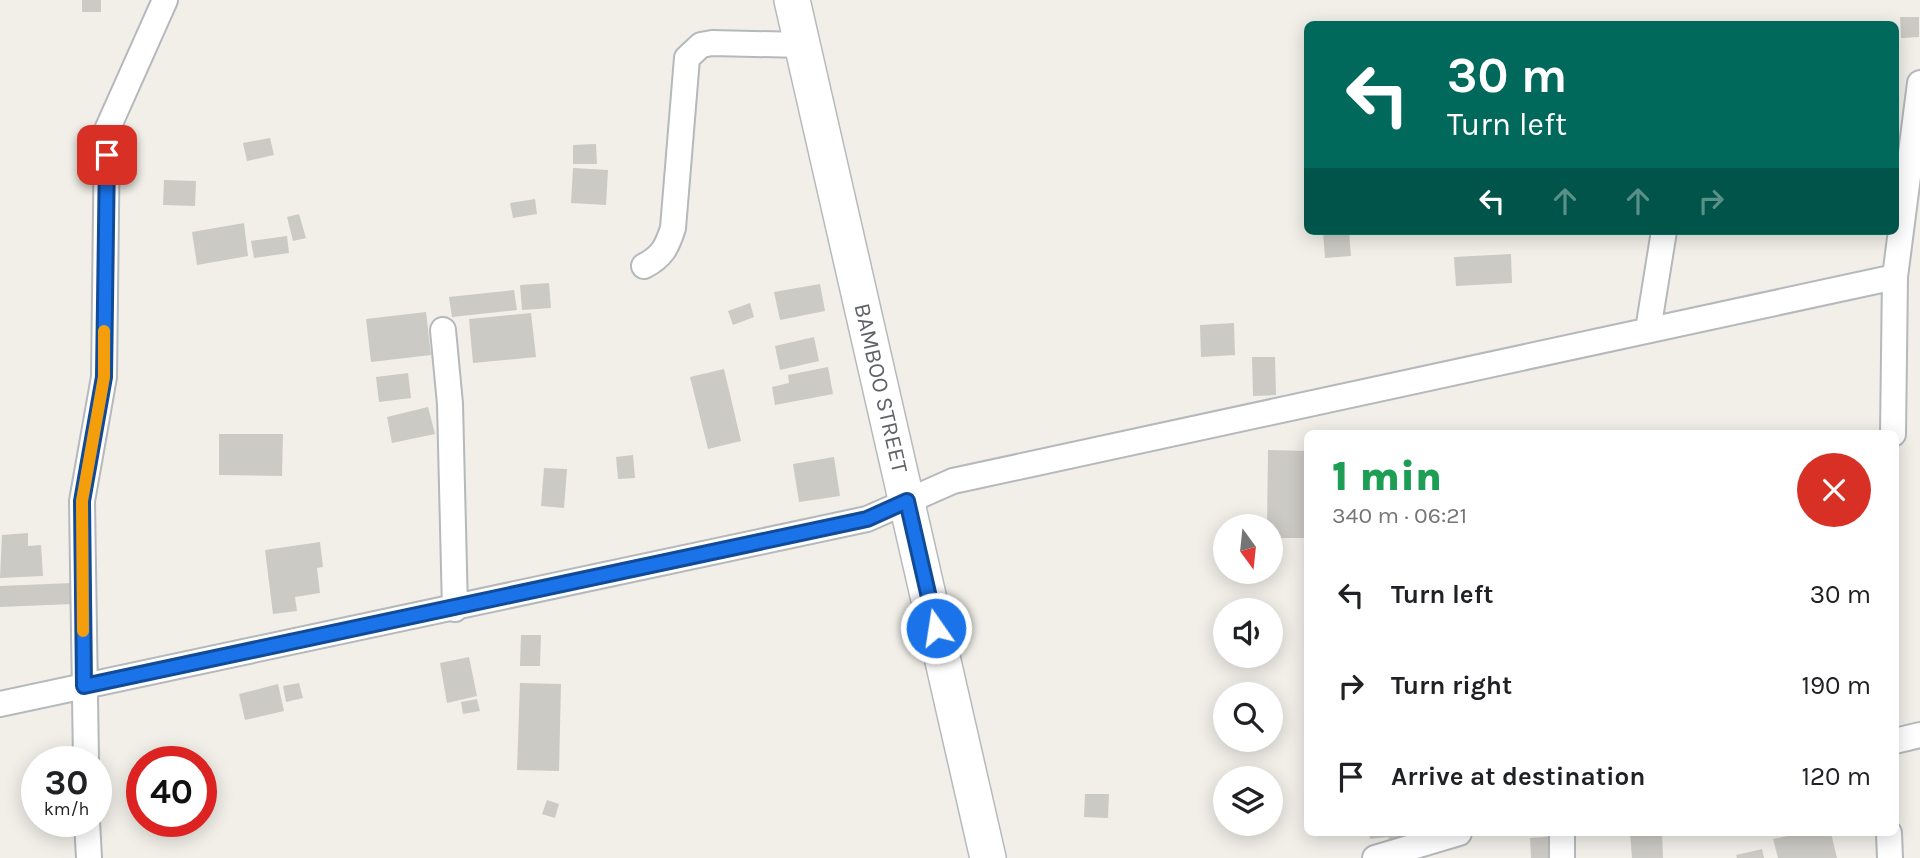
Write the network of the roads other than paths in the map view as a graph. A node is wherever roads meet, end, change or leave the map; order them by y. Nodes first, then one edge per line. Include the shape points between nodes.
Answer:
1 (165, 0) edge
2 (792, 0) edge
3 (802, 44) junction
4 (1920, 83) edge
5 (1663, 235) edge
6 (644, 266) dead end
7 (1895, 277) junction
8 (443, 330) dead end
9 (1648, 330) junction
10 (1893, 430) edge
11 (907, 501) junction
12 (455, 609) junction
13 (84, 686) junction
14 (0, 704) edge
15 (1920, 735) edge
16 (1899, 740) edge
17 (86, 746) edge
18 (1449, 836) edge
19 (1562, 836) edge
20 (1889, 836) edge
21 (88, 837) edge
22 (89, 858) edge
23 (988, 858) edge
24 (1374, 858) edge
25 (1562, 858) edge
26 (1889, 858) edge

1 - 13 street via 107,130 104,377 82,501
2 - 3 street, BAMBOO STREET
3 - 6 street via 712,43 701,45 687,58 673,228 667,248
3 - 11 street, BAMBOO STREET
4 - 7 street
5 - 9 street
7 - 9 street
7 - 10 street
8 - 12 street via 450,404
9 - 11 street via 953,481
11 - 12 street via 867,519
11 - 23 street, BAMBOO STREET
12 - 13 street
13 - 14 street
13 - 17 street
15 - 16 street
18 - 24 street
19 - 25 street
20 - 26 street
21 - 22 street

